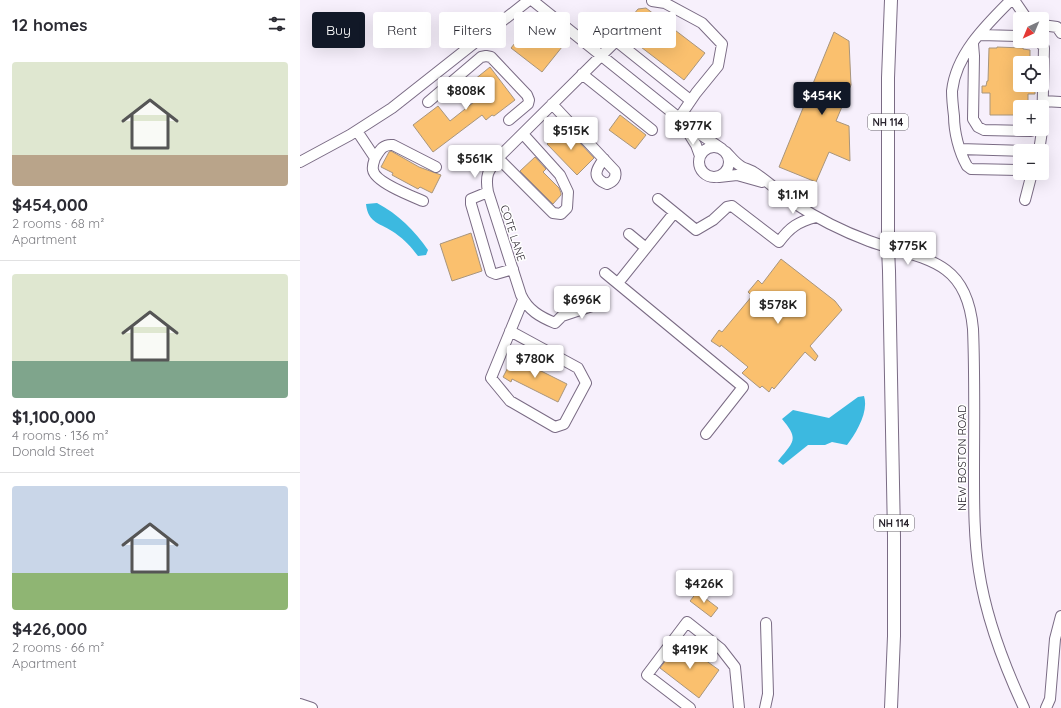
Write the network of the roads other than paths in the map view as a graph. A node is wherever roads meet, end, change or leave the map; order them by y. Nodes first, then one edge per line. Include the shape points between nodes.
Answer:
1 (531, 0) edge
2 (891, 0) edge
3 (1012, 0) edge
4 (652, 1) edge
5 (1021, 12) edge
6 (1049, 26) edge
7 (1061, 32) edge
8 (980, 35) junction
9 (1013, 36) edge
10 (969, 48) junction
11 (1044, 48) edge
12 (467, 49) junction
13 (601, 55) junction
14 (476, 61) junction
15 (582, 74) junction
16 (425, 83) junction
17 (690, 100) junction
18 (1043, 100) edge
19 (1049, 101) edge
20 (1061, 102) edge
21 (552, 104) junction
22 (679, 118) junction
23 (509, 120) dead end
24 (357, 130) junction
25 (652, 130) dead end
26 (1013, 131) edge
27 (523, 134) junction
28 (960, 149) junction
29 (724, 151) junction
30 (1013, 151) edge
31 (700, 156) junction
32 (375, 158) junction
33 (498, 158) junction
34 (604, 159) dead end
35 (300, 162) edge
36 (436, 167) dead end
37 (1013, 170) edge
38 (718, 177) junction
39 (1030, 180) edge
40 (770, 185) junction
41 (488, 192) junction
42 (658, 199) dead end
43 (1025, 200) dead end
44 (423, 201) dead end
45 (674, 213) junction
46 (816, 217) junction
47 (629, 234) dead end
48 (646, 248) junction
49 (888, 248) junction
50 (513, 269) junction
51 (605, 273) dead end
52 (618, 283) junction
53 (523, 300) junction
54 (601, 303) dead end
55 (510, 331) junction
56 (706, 434) dead end
57 (1061, 616) edge
58 (766, 623) dead end
59 (300, 704) edge
60 (312, 708) edge
61 (690, 708) edge
62 (739, 708) edge
63 (765, 708) edge
64 (891, 708) edge
65 (1024, 708) edge
66 (1046, 708) edge

1 - 12 street
1 - 13 street
2 - 49 main road, NH 114 via 888,78
3 - 5 street
3 - 8 street
4 - 17 street via 665,3 702,23 722,44 718,66
6 - 7 street via 1056,27
8 - 9 street
8 - 10 street
10 - 26 street via 974,56 973,119 978,127 984,130
10 - 28 street via 955,77 952,93 954,127
11 - 18 street
12 - 14 street
12 - 16 street
13 - 15 street, COTE LANE
13 - 17 street, COTE LANE via 617,42
13 - 22 street
14 - 16 street via 431,99
14 - 23 street via 481,57 491,57 530,100
15 - 21 street, COTE LANE
15 - 25 street
16 - 24 street
17 - 22 street
19 - 20 street
21 - 27 street, COTE LANE
21 - 34 street
22 - 29 street via 689,122 700,134
22 - 31 street via 696,144
24 - 32 street
24 - 35 street
27 - 33 street, COTE LANE
27 - 33 street via 560,175 568,192 567,208 561,214 553,212
28 - 30 street
28 - 37 street via 964,162 971,169
29 - 31 street via 718,147 708,148
29 - 38 street via 728,157 729,167
29 - 40 street via 739,165 755,172
31 - 38 street via 699,165 704,173
32 - 36 street via 383,147 393,145
32 - 44 street via 375,176
33 - 41 street, COTE LANE via 488,173
38 - 40 street via 737,175
39 - 43 street
40 - 46 street, NEW BOSTON ROAD
41 - 50 street, COTE LANE
41 - 50 street via 471,199 471,204 491,272 496,274
42 - 45 street
45 - 46 street via 696,230 732,206 779,242 793,226
45 - 48 street
46 - 49 street, NEW BOSTON ROAD via 841,230
47 - 48 street
48 - 52 street
49 - 64 main road, NH 114 via 894,536
49 - 65 street, NEW BOSTON ROAD via 942,267 954,278 968,300 973,329 975,521 979,570 998,644
50 - 53 street, COTE LANE
51 - 52 street
52 - 56 street via 743,387
53 - 54 street, COTE LANE via 537,315 555,323 562,316
53 - 55 street
55 - 55 street via 491,378 510,401 555,427 564,424 586,383 578,368
57 - 66 street via 1055,639 1050,699
58 - 63 street via 768,694
59 - 60 street
61 - 62 street via 647,675 687,622 721,649 734,667

